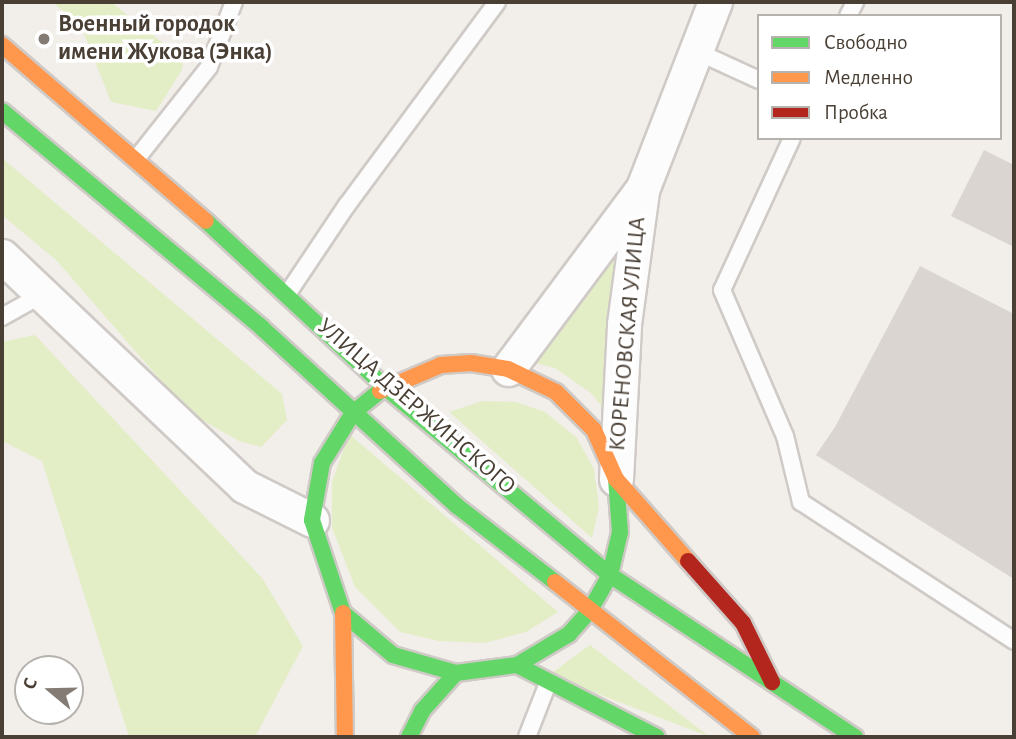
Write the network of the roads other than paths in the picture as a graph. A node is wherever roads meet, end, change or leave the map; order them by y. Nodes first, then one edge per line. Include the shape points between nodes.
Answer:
1 (233, 2) edge
2 (497, 2) edge
3 (715, 2) edge
4 (2, 45) edge
5 (696, 51) junction
6 (757, 79) edge
7 (2, 111) edge
8 (791, 140) edge
9 (137, 158) junction
10 (642, 190) junction
11 (2, 256) edge
12 (45, 293) junction
13 (288, 293) junction
14 (2, 317) edge
15 (508, 369) junction
16 (385, 387) junction
17 (353, 413) junction
18 (616, 479) junction
19 (312, 520) junction
20 (610, 575) junction
21 (589, 612) junction
22 (344, 613) junction
23 (1014, 641) edge
24 (517, 664) junction
25 (456, 673) junction
26 (772, 681) junction
27 (548, 683) junction
28 (345, 737) edge
29 (408, 737) edge
30 (527, 737) edge
31 (657, 737) edge
32 (752, 737) edge
33 (855, 737) edge

1 - 9 lane via 209,67
2 - 13 lane
3 - 5 street, КОРЕНОВСКАЯ УЛИЦА
4 - 9 main road, УЛИЦА ДЗЕРЖИНСКОГО
5 - 6 lane
5 - 10 street, КОРЕНОВСКАЯ УЛИЦА
7 - 17 main road, УЛИЦА ДЗЕРЖИНСКОГО via 262,328
8 - 23 lane via 722,290 785,436 801,502
9 - 13 main road, УЛИЦА ДЗЕРЖИНСКОГО
10 - 15 street, КОРЕНОВСКАЯ УЛИЦА
10 - 18 street, КОРЕНОВСКАЯ УЛИЦА via 624,324
11 - 12 street
12 - 14 lane
12 - 19 street via 244,486
13 - 16 main road, УЛИЦА ДЗЕРЖИНСКОГО
15 - 16 main road via 471,363 441,365
15 - 18 main road via 556,393 594,430
16 - 17 main road
16 - 20 main road, УЛИЦА ДЗЕРЖИНСКОГО
17 - 19 main road via 322,463
17 - 21 main road, УЛИЦА ДЗЕРЖИНСКОГО via 457,506
18 - 20 main road, КОРЕНОВСКАЯ УЛИЦА via 620,532
18 - 26 main road, КОРЕНОВСКАЯ УЛИЦА via 743,623
19 - 22 main road
20 - 21 main road, КОРЕНОВСКАЯ УЛИЦА
20 - 26 main road, УЛИЦА ДЗЕРЖИНСКОГО
21 - 24 main road, КОРЕНОВСКАЯ УЛИЦА via 545,652
21 - 32 main road, УЛИЦА ДЗЕРЖИНСКОГО
22 - 25 main road via 393,655
22 - 28 main road
24 - 25 main road
24 - 27 main road
25 - 29 main road via 422,711
26 - 33 main road, УЛИЦА ДЗЕРЖИНСКОГО
27 - 30 lane
27 - 31 main road

